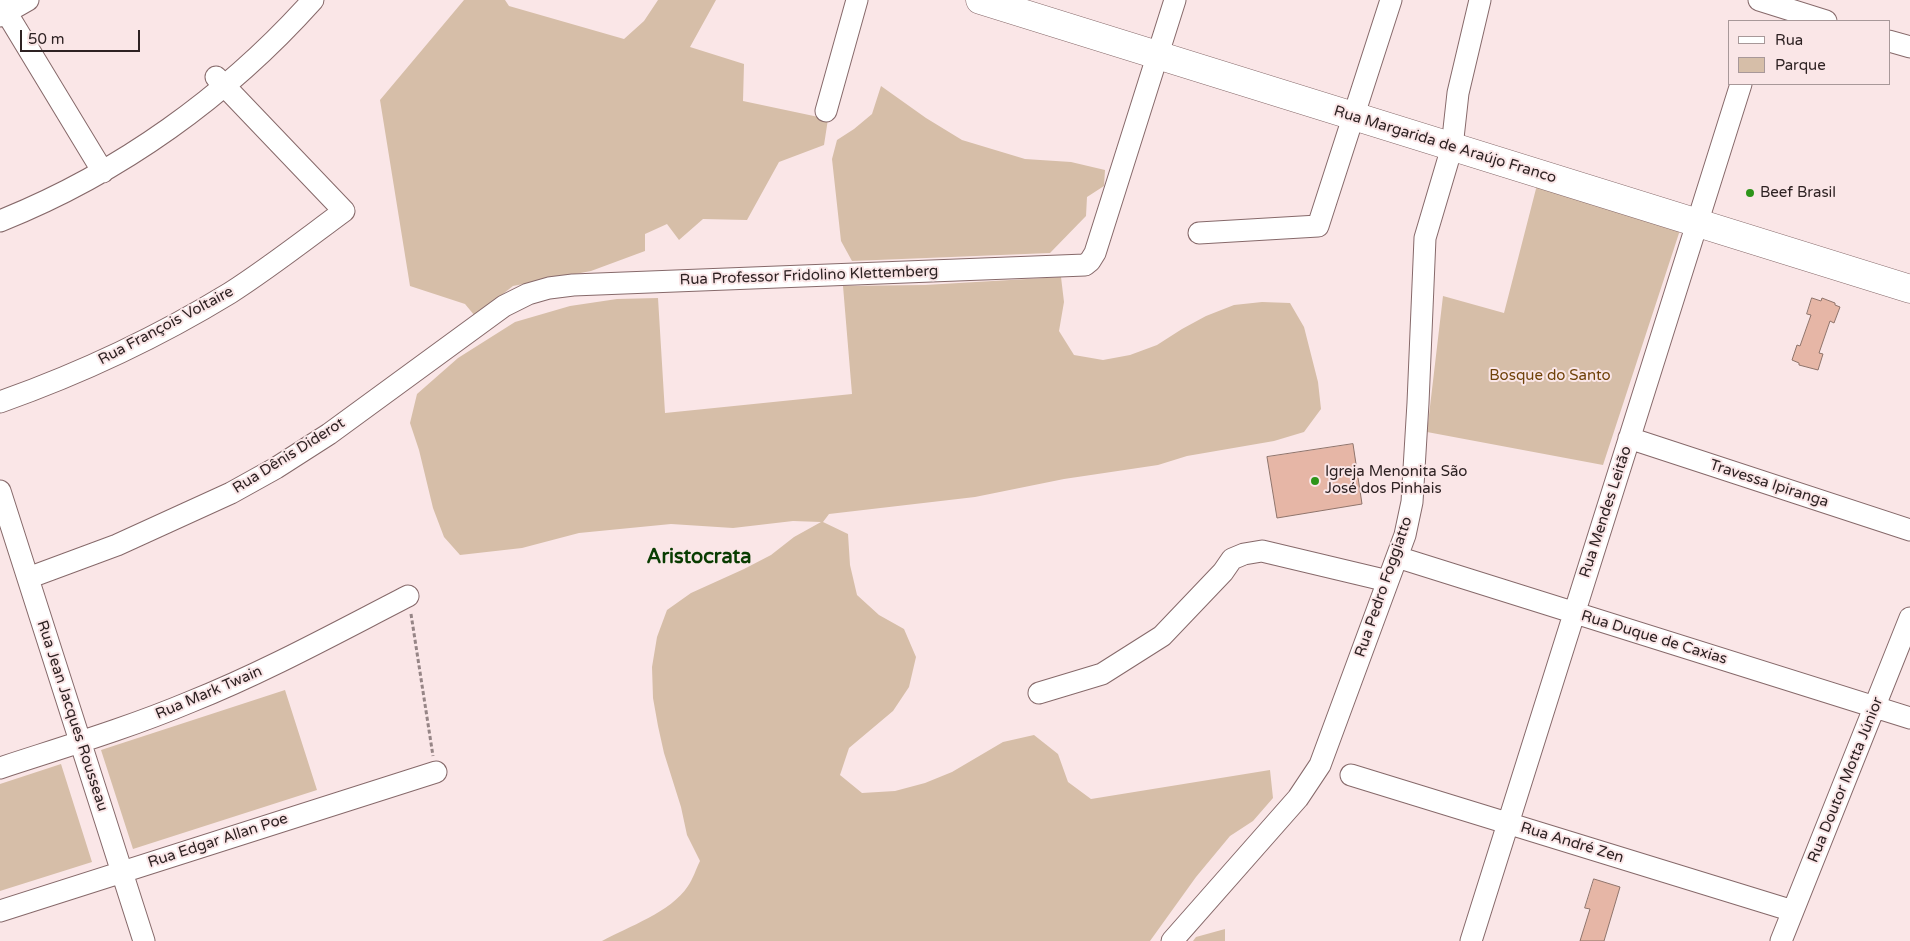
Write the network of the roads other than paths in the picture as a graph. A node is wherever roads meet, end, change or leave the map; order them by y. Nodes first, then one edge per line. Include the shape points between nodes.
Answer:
1 (28, 0) edge
2 (296, 0) edge
3 (314, 0) edge
4 (857, 0) edge
5 (980, 0) edge
6 (1175, 0) edge
7 (1391, 0) edge
8 (1480, 0) edge
9 (1763, 6) edge
10 (2, 10) edge
11 (1822, 20) edge
12 (1890, 41) edge
13 (1910, 47) edge
14 (1158, 55) junction
15 (221, 82) junction
16 (1741, 85) edge
17 (826, 111) dead end
18 (1354, 116) junction
19 (1452, 146) junction
20 (99, 166) junction
21 (0, 206) edge
22 (0, 221) edge
23 (1697, 223) junction
24 (1199, 233) dead end
25 (1910, 289) edge
26 (528, 294) joint
27 (0, 402) edge
28 (1629, 438) junction
29 (0, 491) edge
30 (1910, 530) edge
31 (1397, 557) junction
32 (28, 578) junction
33 (1388, 581) junction
34 (408, 596) road end
35 (1574, 613) junction
36 (1910, 618) edge
37 (1039, 693) dead end
38 (1875, 707) junction
39 (1910, 718) edge
40 (80, 742) junction
41 (0, 768) edge
42 (436, 772) road end
43 (1351, 775) dead end
44 (1508, 823) junction
45 (122, 872) junction
46 (0, 910) edge
47 (1793, 911) junction
48 (144, 941) edge
49 (1172, 941) edge
50 (1470, 941) edge
51 (1781, 941) edge

1 - 10 street
2 - 15 street
3 - 15 street via 278,38
4 - 17 street
5 - 14 main road, Rua Margarida de Araújo Franco
6 - 14 street
7 - 18 street
8 - 19 street, Rua Pedro Foggiatto via 1458,93
9 - 11 street
10 - 20 street
12 - 13 street
14 - 18 main road, Rua Margarida de Araújo Franco
14 - 26 street, Rua Professor Fridolino Klettemberg via 1095,253 1085,264 573,285
15 - 20 street via 166,115
15 - 27 street, Rua François Voltaire via 344,212 230,293 184,319 99,362
16 - 23 street, Rua Mendes Leitão
18 - 19 main road, Rua Margarida de Araújo Franco
18 - 24 street via 1318,226
19 - 23 main road, Rua Margarida de Araújo Franco
19 - 31 street, Rua Pedro Foggiatto via 1425,238 1412,502
20 - 21 street
20 - 22 street via 48,200
23 - 25 main road, Rua Margarida de Araújo Franco
23 - 28 street, Rua Mendes Leitão
26 - 32 street, Rua Dênis Diderot via 504,306 382,397 276,468 180,517
28 - 30 street, Travessa Ipiranga
28 - 35 street, Rua Mendes Leitão
29 - 32 street, Rua Jean Jacques Rousseau
31 - 33 street, Rua Pedro Foggiatto
31 - 35 street, Rua Duque de Caxias
32 - 40 street, Rua Jean Jacques Rousseau
33 - 37 street via 1262,551 1244,554 1232,559 1162,636 1102,674
33 - 49 street, Rua Pedro Foggiatto via 1320,765 1298,798
34 - 40 street, Rua Mark Twain via 240,680 142,721
35 - 38 street, Rua Duque de Caxias
35 - 44 street, Rua Mendes Leitão
36 - 38 street, Rua Doutor Motta Júnior
38 - 39 street, Rua Duque de Caxias
38 - 47 street, Rua Doutor Motta Júnior
40 - 41 street, Rua Mark Twain
40 - 45 street, Rua Jean Jacques Rousseau
42 - 45 street, Rua Edgar Allan Poe
43 - 44 street, Rua André Zen
44 - 47 street, Rua André Zen
44 - 50 street, Rua Mendes Leitão
45 - 46 street, Rua Edgar Allan Poe
45 - 48 street, Rua Jean Jacques Rousseau
47 - 51 street, Rua Doutor Motta Júnior

